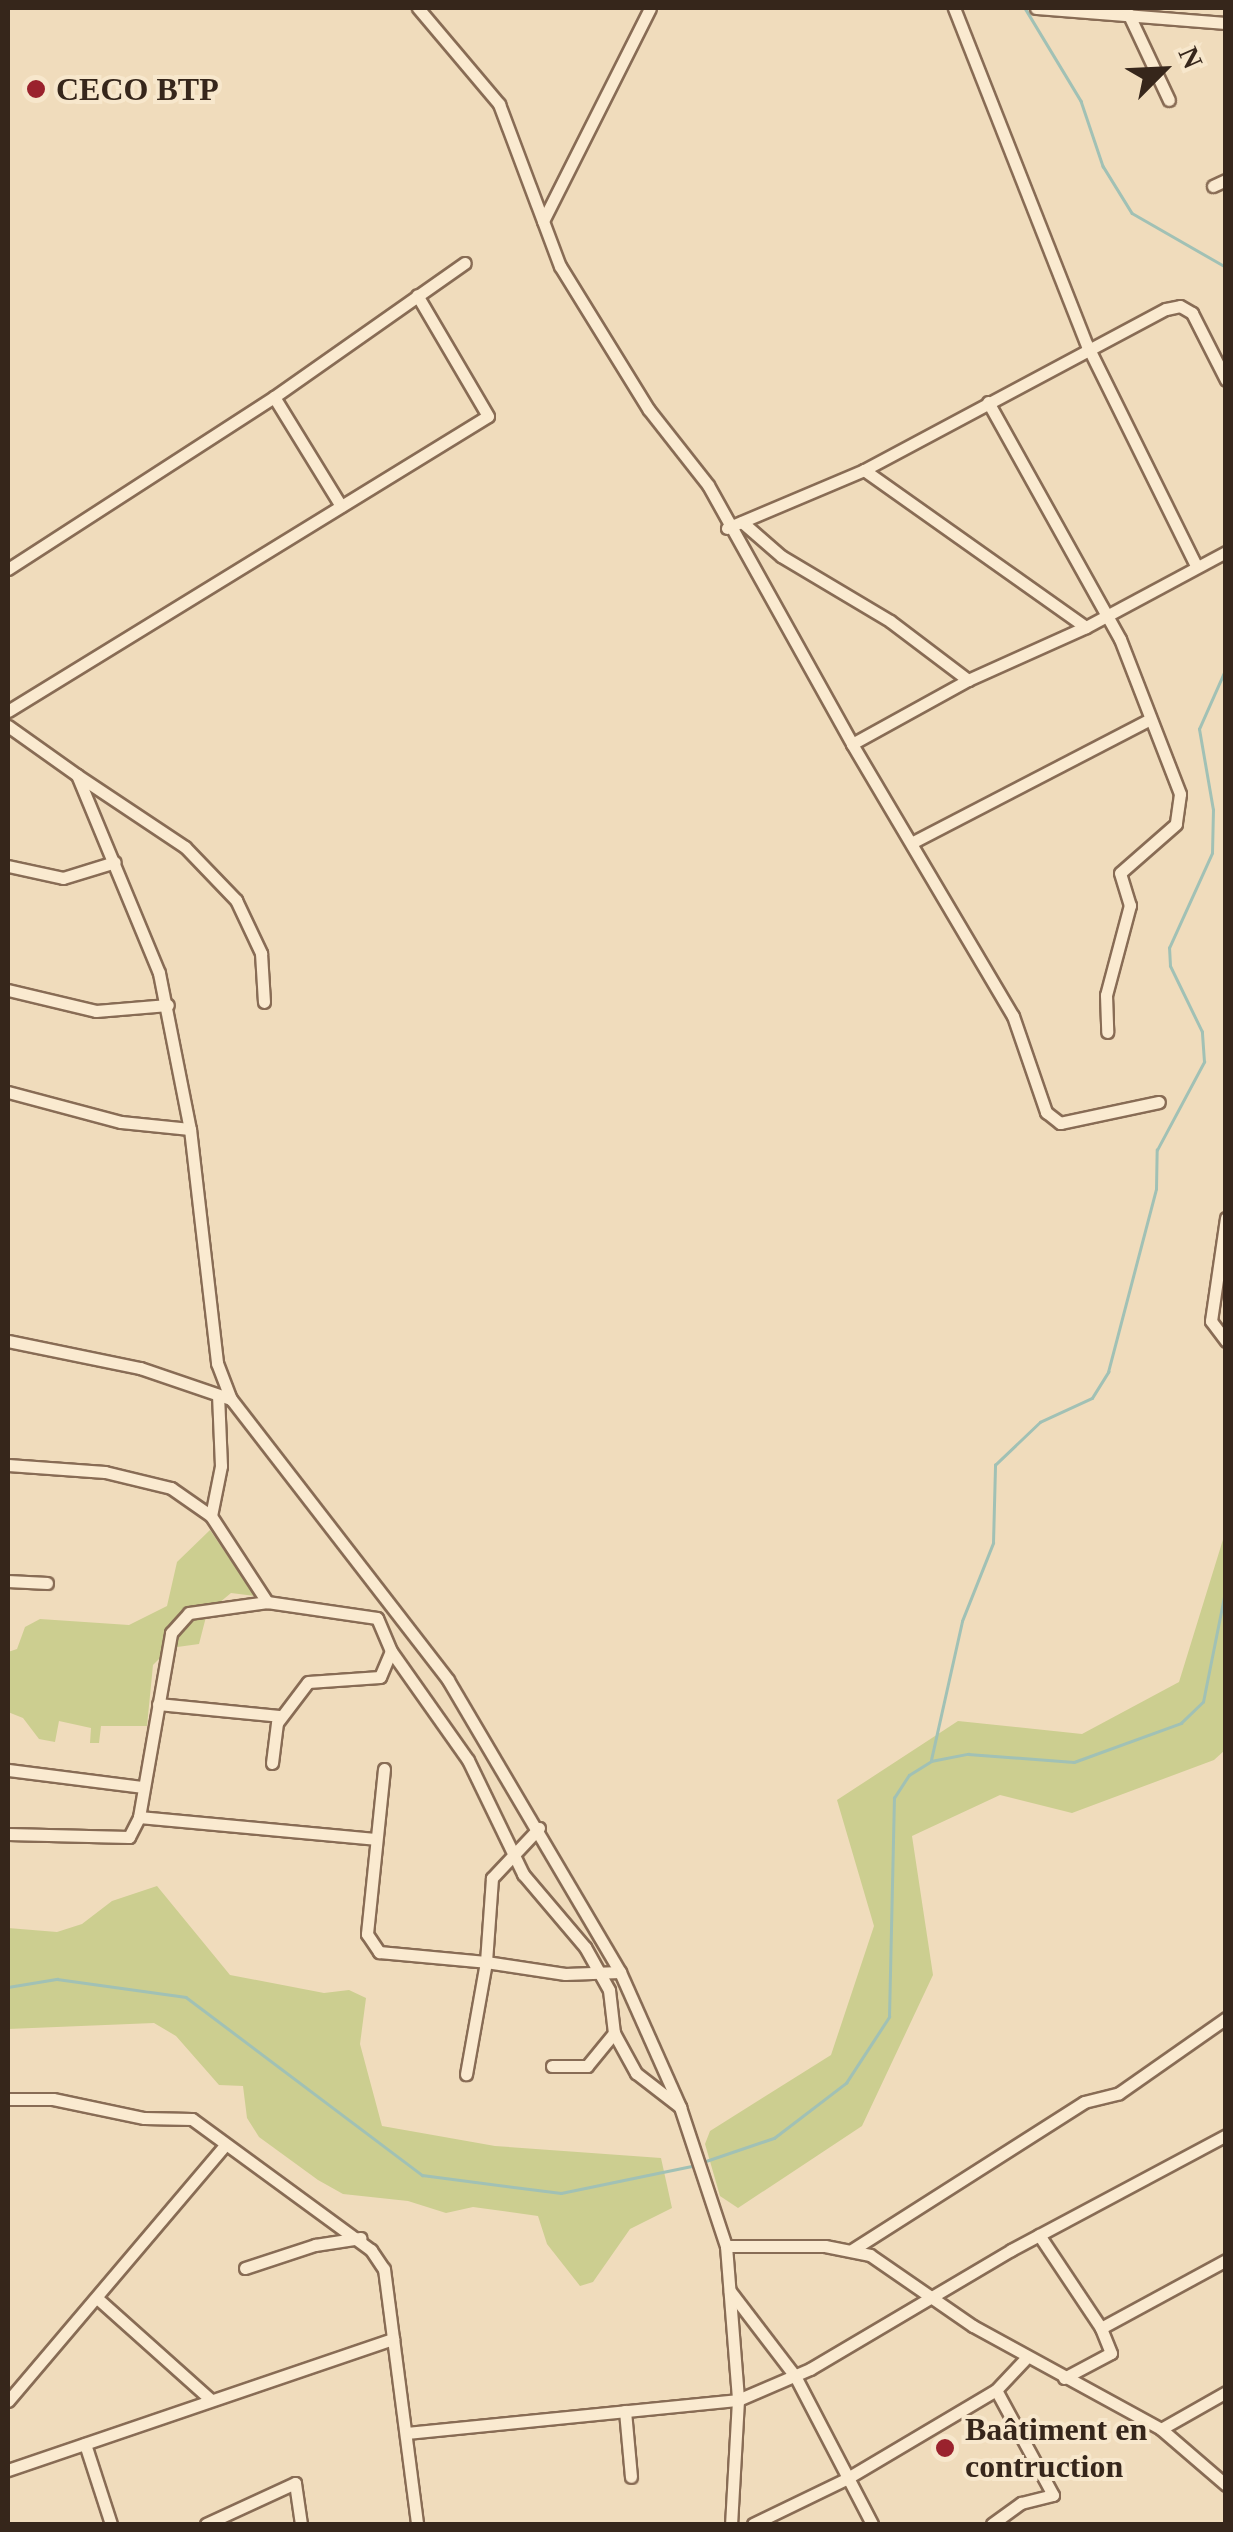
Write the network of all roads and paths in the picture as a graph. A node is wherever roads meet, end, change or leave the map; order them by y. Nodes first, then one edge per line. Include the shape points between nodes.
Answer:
1 (418, 8) edge
2 (650, 8) edge
3 (954, 8) edge
4 (1036, 8) edge
5 (1126, 11) edge
6 (1226, 23) edge
7 (1169, 100) dead end
8 (1226, 180) edge
9 (1213, 186) dead end
10 (543, 221) junction
11 (466, 263) dead end
12 (418, 295) junction
13 (1087, 345) junction
14 (1226, 380) edge
15 (274, 397) junction
16 (988, 402) junction
17 (864, 470) junction
18 (342, 506) junction
19 (742, 522) junction
20 (727, 528) junction
21 (1226, 552) edge
22 (1196, 566) junction
23 (8, 568) edge
24 (1104, 615) junction
25 (1086, 627) junction
26 (968, 680) junction
27 (8, 711) edge
28 (1150, 719) junction
29 (8, 726) edge
30 (852, 744) junction
31 (78, 774) junction
32 (913, 842) junction
33 (115, 862) junction
34 (8, 866) edge
35 (8, 990) edge
36 (264, 1002) dead end
37 (168, 1005) junction
38 (1107, 1032) dead end
39 (8, 1092) edge
40 (1160, 1102) dead end
41 (190, 1129) junction
42 (1226, 1218) edge
43 (8, 1341) edge
44 (1226, 1341) edge
45 (225, 1397) junction
46 (8, 1465) edge
47 (211, 1516) junction
48 (8, 1582) edge
49 (47, 1582) dead end
50 (392, 1600) junction
51 (267, 1602) junction
52 (376, 1618) junction
53 (391, 1650) junction
54 (158, 1704) junction
55 (282, 1716) junction
56 (272, 1763) dead end
57 (384, 1769) dead end
58 (8, 1770) edge
59 (142, 1786) junction
60 (139, 1817) junction
61 (539, 1828) junction
62 (8, 1834) edge
63 (375, 1839) junction
64 (511, 1852) junction
65 (486, 1962) junction
66 (620, 1972) junction
67 (601, 1976) junction
68 (1226, 2018) edge
69 (614, 2033) junction
70 (552, 2066) dead end
71 (466, 2074) dead end
72 (8, 2099) edge
73 (680, 2107) junction
74 (1226, 2135) edge
75 (225, 2145) junction
76 (1039, 2235) junction
77 (360, 2238) junction
78 (726, 2246) junction
79 (852, 2250) junction
80 (1226, 2260) edge
81 (245, 2268) dead end
82 (730, 2291) junction
83 (97, 2298) junction
84 (932, 2298) junction
85 (1101, 2328) junction
86 (393, 2339) junction
87 (1026, 2358) junction
88 (795, 2376) junction
89 (1064, 2378) junction
90 (996, 2390) junction
91 (1226, 2392) edge
92 (211, 2400) junction
93 (738, 2400) junction
94 (8, 2401) edge
95 (625, 2410) junction
96 (1161, 2428) junction
97 (407, 2434) junction
98 (85, 2444) junction
99 (8, 2470) edge
100 (631, 2477) dead end
101 (846, 2479) junction
102 (1226, 2486) edge
103 (111, 2524) edge
104 (206, 2524) edge
105 (301, 2524) edge
106 (417, 2524) edge
107 (731, 2524) edge
108 (753, 2524) edge
109 (872, 2524) edge
110 (992, 2524) edge

1 - 10 street via 499,104
2 - 10 street
3 - 13 street
4 - 5 street
5 - 6 street
5 - 7 street
8 - 9 street
10 - 20 street via 560,266 649,410 708,485
11 - 12 street
12 - 15 street
12 - 18 street via 488,416
13 - 14 street via 1180,306 1192,313
13 - 16 street
13 - 22 street
15 - 18 street
15 - 23 street
16 - 17 street
16 - 24 street
17 - 19 street
17 - 25 street
18 - 27 street
19 - 20 street
19 - 26 street via 781,556 890,621
20 - 30 street
21 - 22 street
22 - 24 street
24 - 25 street
24 - 28 street
25 - 26 street
26 - 30 street
28 - 32 street
28 - 38 street via 1171,765 1180,810 1176,824 1120,873 1130,905 1106,995
29 - 31 street
30 - 32 street
31 - 33 street
31 - 36 street via 185,847 236,900 261,953
32 - 40 street via 1013,1016 1046,1112 1060,1123
33 - 34 street via 62,878
33 - 37 street
35 - 37 street via 96,1011
37 - 41 street
39 - 41 street via 120,1122
41 - 45 street via 209,1316
42 - 44 street via 1211,1321
43 - 45 street via 140,1368
45 - 47 street
45 - 50 street
46 - 47 street via 154,1481
47 - 51 street
48 - 49 street
50 - 52 street
50 - 61 street
51 - 52 street
51 - 54 street via 212,1606 181,1620 166,1649
52 - 53 street
53 - 55 street via 384,1676 312,1679
53 - 64 street via 468,1760
54 - 55 street
54 - 59 street
55 - 56 street
57 - 63 street
58 - 59 street
59 - 60 street
60 - 62 street via 130,1838 120,1841
60 - 63 street
61 - 64 street
61 - 66 street
63 - 65 street via 368,1921 374,1948 410,1958
64 - 65 street via 489,1885
64 - 67 street via 522,1874 574,1929
65 - 67 street
65 - 71 street
66 - 67 street
66 - 73 street
67 - 69 street
68 - 79 street via 1119,2092 1084,2102
69 - 70 street via 588,2066
69 - 73 street via 640,2079
72 - 75 street via 192,2119
73 - 78 street
74 - 76 street
75 - 77 street
75 - 83 street
76 - 84 street
76 - 85 street
77 - 81 street via 305,2247
77 - 86 street via 384,2269
78 - 79 street
78 - 82 street
79 - 84 street via 887,2264
80 - 85 street
82 - 88 street
82 - 93 street
83 - 92 street
83 - 94 street
84 - 87 street
84 - 88 street
85 - 89 street via 1111,2353
86 - 92 street
86 - 97 street
87 - 89 street
87 - 90 street
88 - 93 street
88 - 101 street
89 - 96 street
90 - 101 street
90 - 110 street via 1053,2495 1021,2502
91 - 96 street
92 - 98 street
93 - 95 street
93 - 107 street
95 - 97 street
95 - 100 street
96 - 102 street
97 - 106 street
98 - 99 street
98 - 103 street
101 - 108 street
101 - 109 street
104 - 105 street via 295,2483

